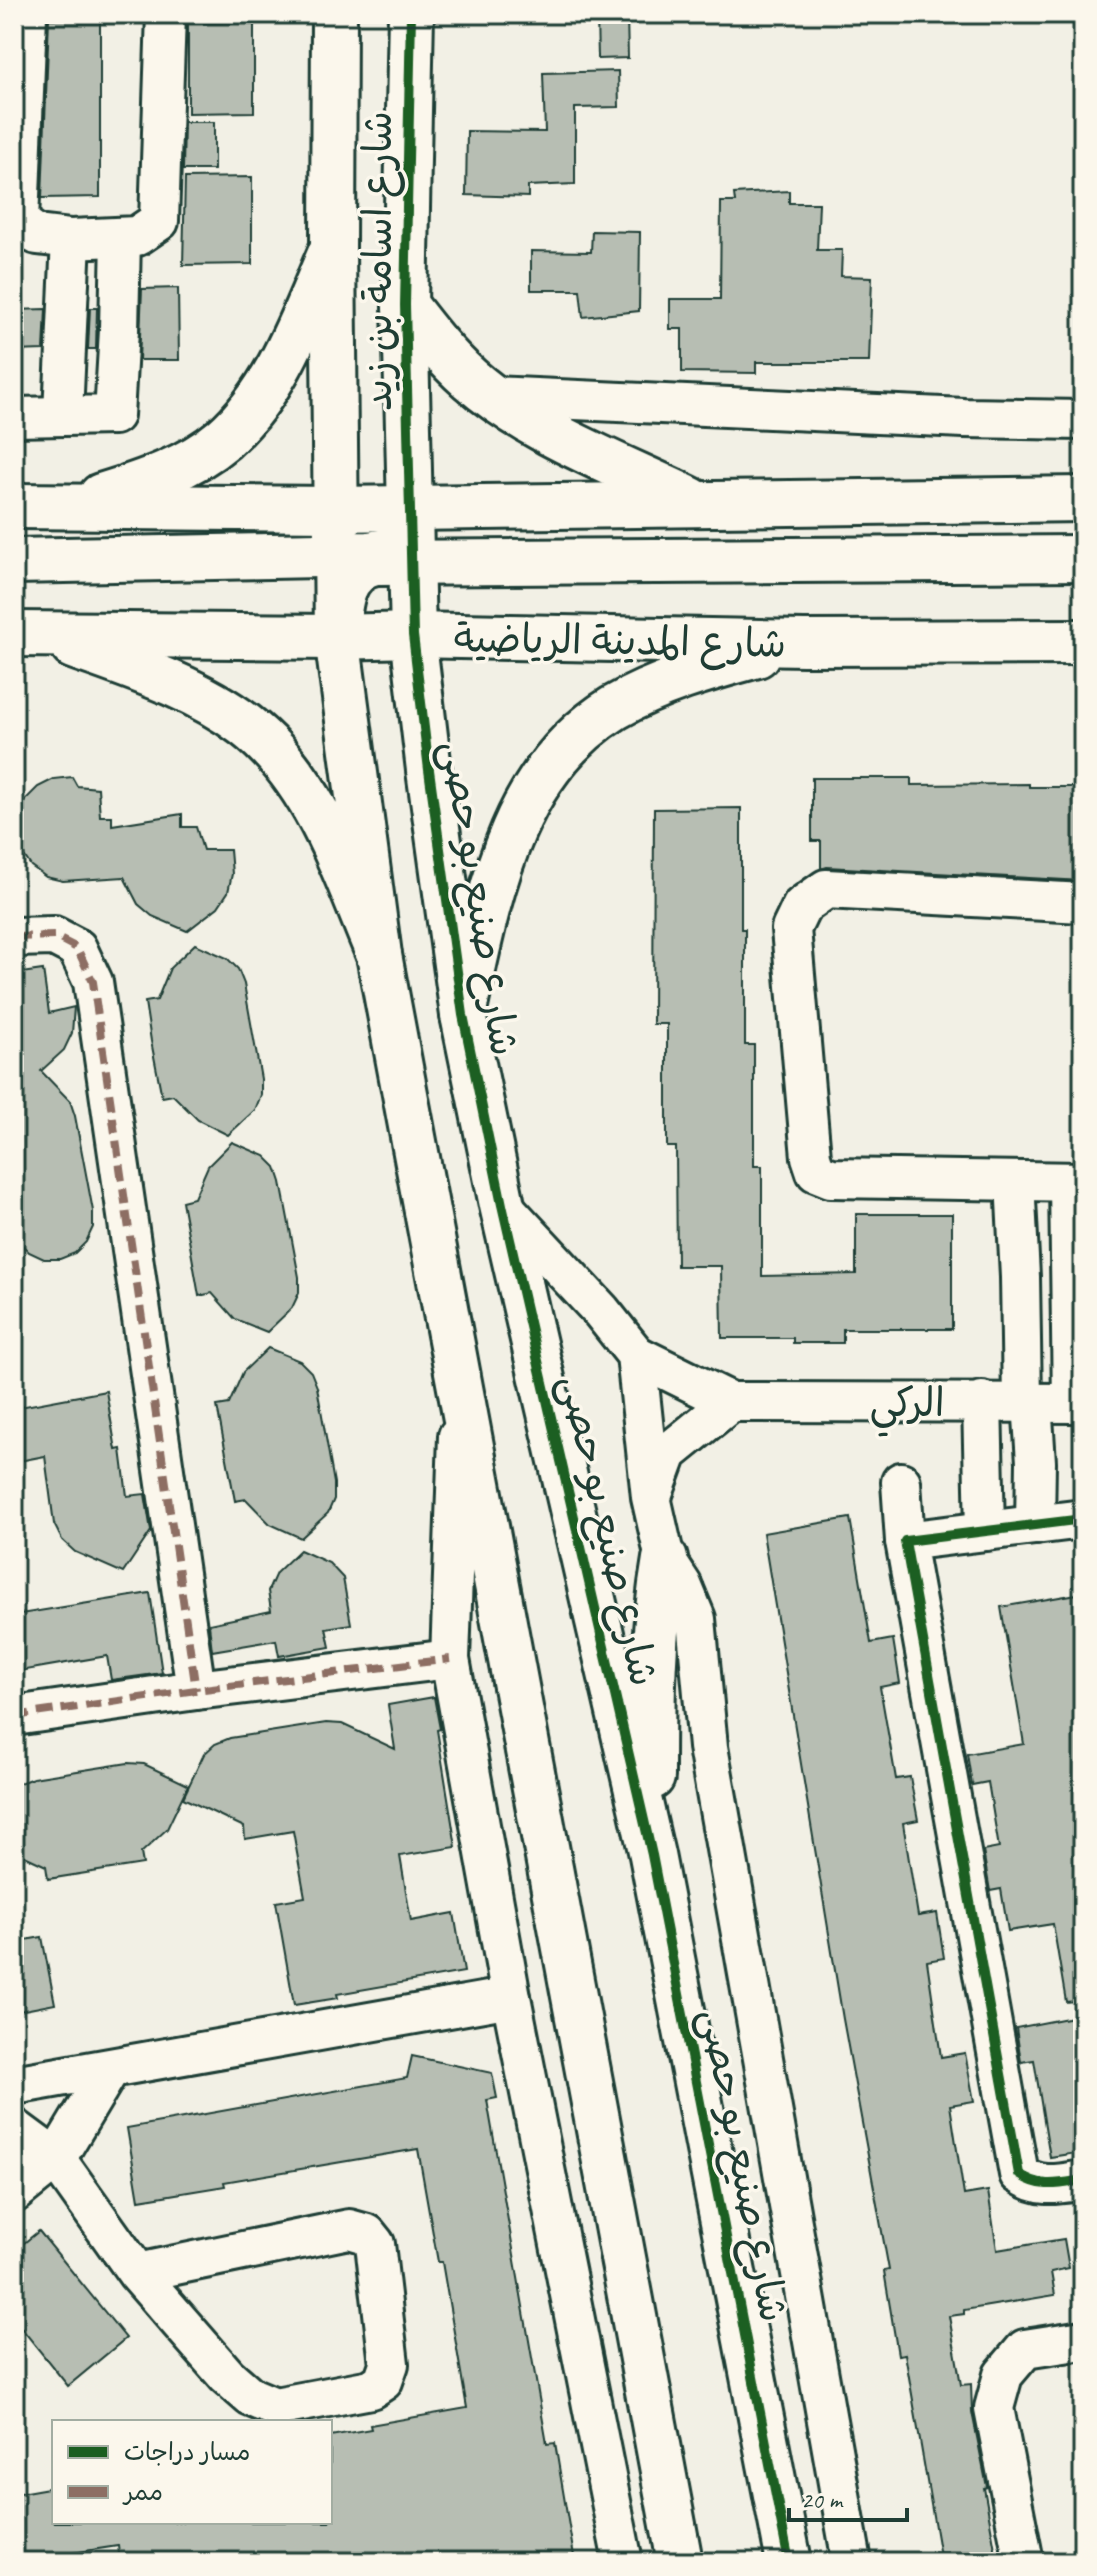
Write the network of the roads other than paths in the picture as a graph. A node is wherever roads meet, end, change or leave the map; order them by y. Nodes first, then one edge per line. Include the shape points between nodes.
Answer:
1 (27, 14) edge
2 (166, 14) edge
3 (334, 14) edge
4 (411, 14) edge
5 (121, 237) junction
6 (71, 239) junction
7 (333, 247) junction
8 (405, 305) junction
9 (491, 396) junction
10 (63, 414) junction
11 (14, 417) edge
12 (1083, 420) edge
13 (1083, 499) edge
14 (701, 504) junction
15 (14, 506) edge
16 (61, 507) junction
17 (410, 507) junction
18 (337, 509) junction
19 (337, 555) junction
20 (1083, 558) edge
21 (14, 561) edge
22 (411, 562) junction
23 (29, 634) edge
24 (413, 635) junction
25 (337, 637) junction
26 (1083, 642) edge
27 (804, 643) junction
28 (1083, 903) edge
29 (14, 937) edge
30 (379, 955) junction
31 (463, 1015) junction
32 (1015, 1181) junction
33 (1076, 1182) edge
34 (502, 1205) junction
35 (636, 1355) junction
36 (460, 1378) junction
37 (982, 1401) junction
38 (731, 1402) junction
39 (1027, 1402) junction
40 (1078, 1403) edge
41 (901, 1482) dead end
42 (651, 1497) junction
43 (1083, 1519) edge
44 (1035, 1525) junction
45 (985, 1531) junction
46 (905, 1541) junction
47 (665, 1559) junction
48 (450, 1659) junction
49 (196, 1690) junction
50 (14, 1716) edge
51 (652, 1855) junction
52 (511, 1997) junction
53 (110, 2069) junction
54 (14, 2085) edge
55 (14, 2128) edge
56 (56, 2159) junction
57 (1083, 2180) edge
58 (14, 2193) edge
59 (137, 2273) junction
60 (1083, 2340) edge
61 (623, 2562) edge
62 (680, 2562) edge
63 (789, 2562) edge
64 (852, 2562) edge
65 (1024, 2562) edge

1 - 6 street via 19,222 37,235
2 - 5 street via 159,221 137,236
3 - 7 street, شارع اسامة بن زيد
4 - 8 street, شارع اسامة بن زيد
5 - 6 street
5 - 10 street via 114,415
6 - 10 street
7 - 16 street via 278,368 224,438 177,469
7 - 18 street, شارع اسامة بن زيد
8 - 9 street via 454,363
8 - 17 street, شارع اسامة بن زيد
9 - 12 street
9 - 14 street via 550,432
10 - 11 street
13 - 14 street
14 - 17 street
15 - 16 street
16 - 18 street
17 - 18 street
17 - 19 street via 405,530 390,549
17 - 22 street, شارع صنيع بو حصى
18 - 19 street
19 - 21 street
19 - 25 street
20 - 22 street
22 - 24 street, شارع صنيع بو حصى
22 - 25 street via 359,568 342,595
23 - 25 street, شارع المدينة الرياضية
23 - 30 street via 152,675 231,715 262,739 315,810
24 - 25 street, شارع المدينة الرياضية
24 - 27 street, شارع المدينة الرياضية
24 - 31 street, شارع صنيع بو حصى
25 - 30 street
26 - 27 street, شارع المدينة الرياضية
27 - 31 street via 657,688 603,716 556,758 533,789 510,836
28 - 32 street via 826,889 802,906 791,929 816,1172 831,1178
29 - 49 street via 54,936 77,948 93,982
30 - 36 street
31 - 34 street, شارع صنيع بو حصى
32 - 33 street
32 - 39 street
33 - 40 street
34 - 35 street, شارع صنيع بو حصى
34 - 51 street, شارع صنيع بو حصى
35 - 38 street, الركي
35 - 42 street, شارع صنيع بو حصى
36 - 48 street
36 - 62 street
37 - 38 street, الركي
37 - 39 street, الركي
37 - 45 street
38 - 42 street via 668,1453
39 - 40 street, الركي
39 - 44 street via 1036,1462
41 - 46 street
42 - 47 street, شارع صنيع بو حصى
43 - 44 street
44 - 45 street
45 - 46 street
46 - 57 street via 1019,2174 1048,2186
47 - 51 street via 652,1671
47 - 64 street, شارع صنيع بو حصى via 696,1619 711,1763
48 - 49 street
48 - 52 street
49 - 50 street
51 - 63 street, شارع صنيع بو حصى
52 - 53 street
52 - 61 street
53 - 54 street
53 - 56 street
55 - 56 street
56 - 58 street
56 - 59 street
59 - 59 street via 251,2397 275,2407 371,2389 383,2381 389,2364 375,2244 367,2234 349,2229
60 - 65 street via 1025,2349 1003,2375 994,2408

